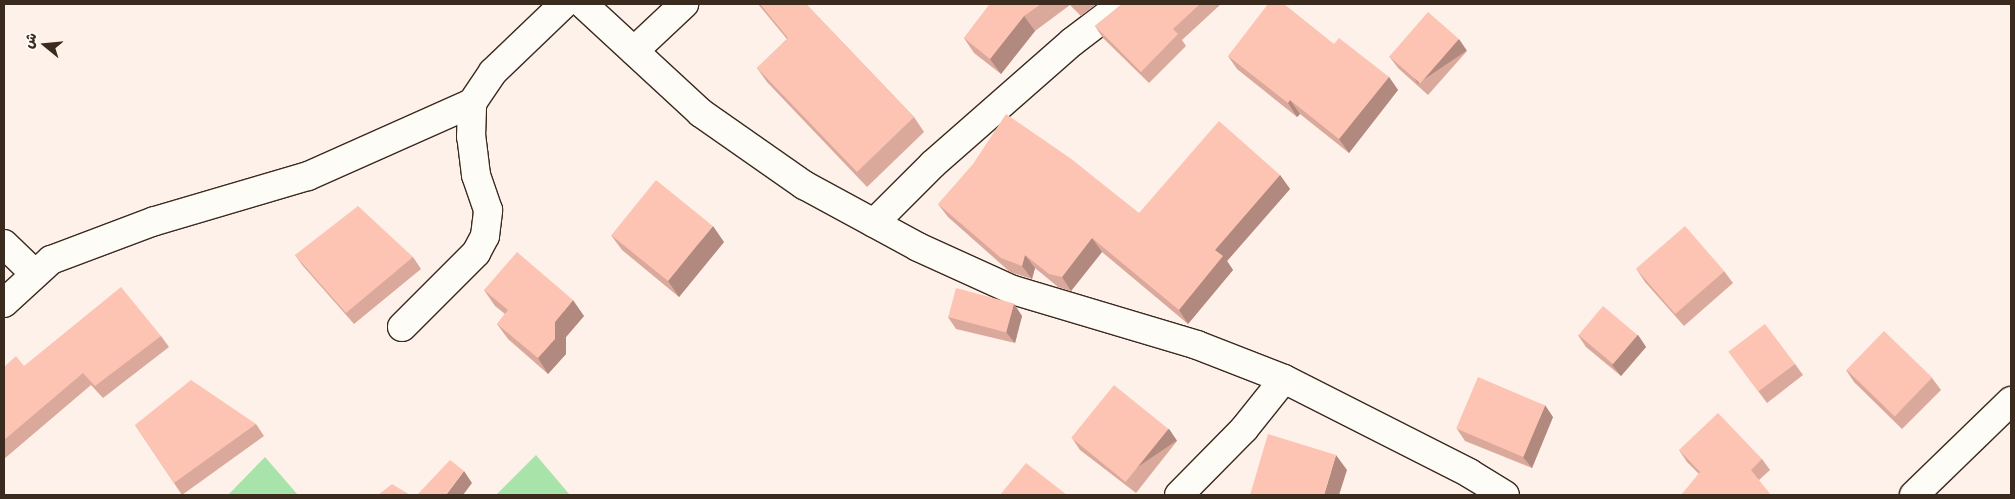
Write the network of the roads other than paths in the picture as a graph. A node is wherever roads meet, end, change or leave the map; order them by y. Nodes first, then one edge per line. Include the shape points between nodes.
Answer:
1 (564, 4) edge
2 (583, 4) edge
3 (684, 4) edge
4 (1122, 4) edge
5 (634, 51) junction
6 (472, 103) junction
7 (874, 223) junction
8 (4, 244) edge
9 (35, 274) junction
10 (4, 303) edge
11 (402, 327) dead end
12 (1284, 379) junction
13 (2011, 401) edge
14 (1179, 495) edge
15 (1506, 495) edge
16 (1914, 495) edge

1 - 6 street via 494,72
2 - 5 street
3 - 5 street
4 - 7 street via 1072,42 933,164
5 - 7 street via 701,113 804,186
6 - 9 street via 308,176 154,221 50,260
6 - 11 street via 471,137 476,175 488,210 485,236 476,253
7 - 12 street via 918,247 1013,290 1197,345
8 - 9 street
9 - 10 street
12 - 14 street via 1244,429
12 - 15 street
13 - 16 street

